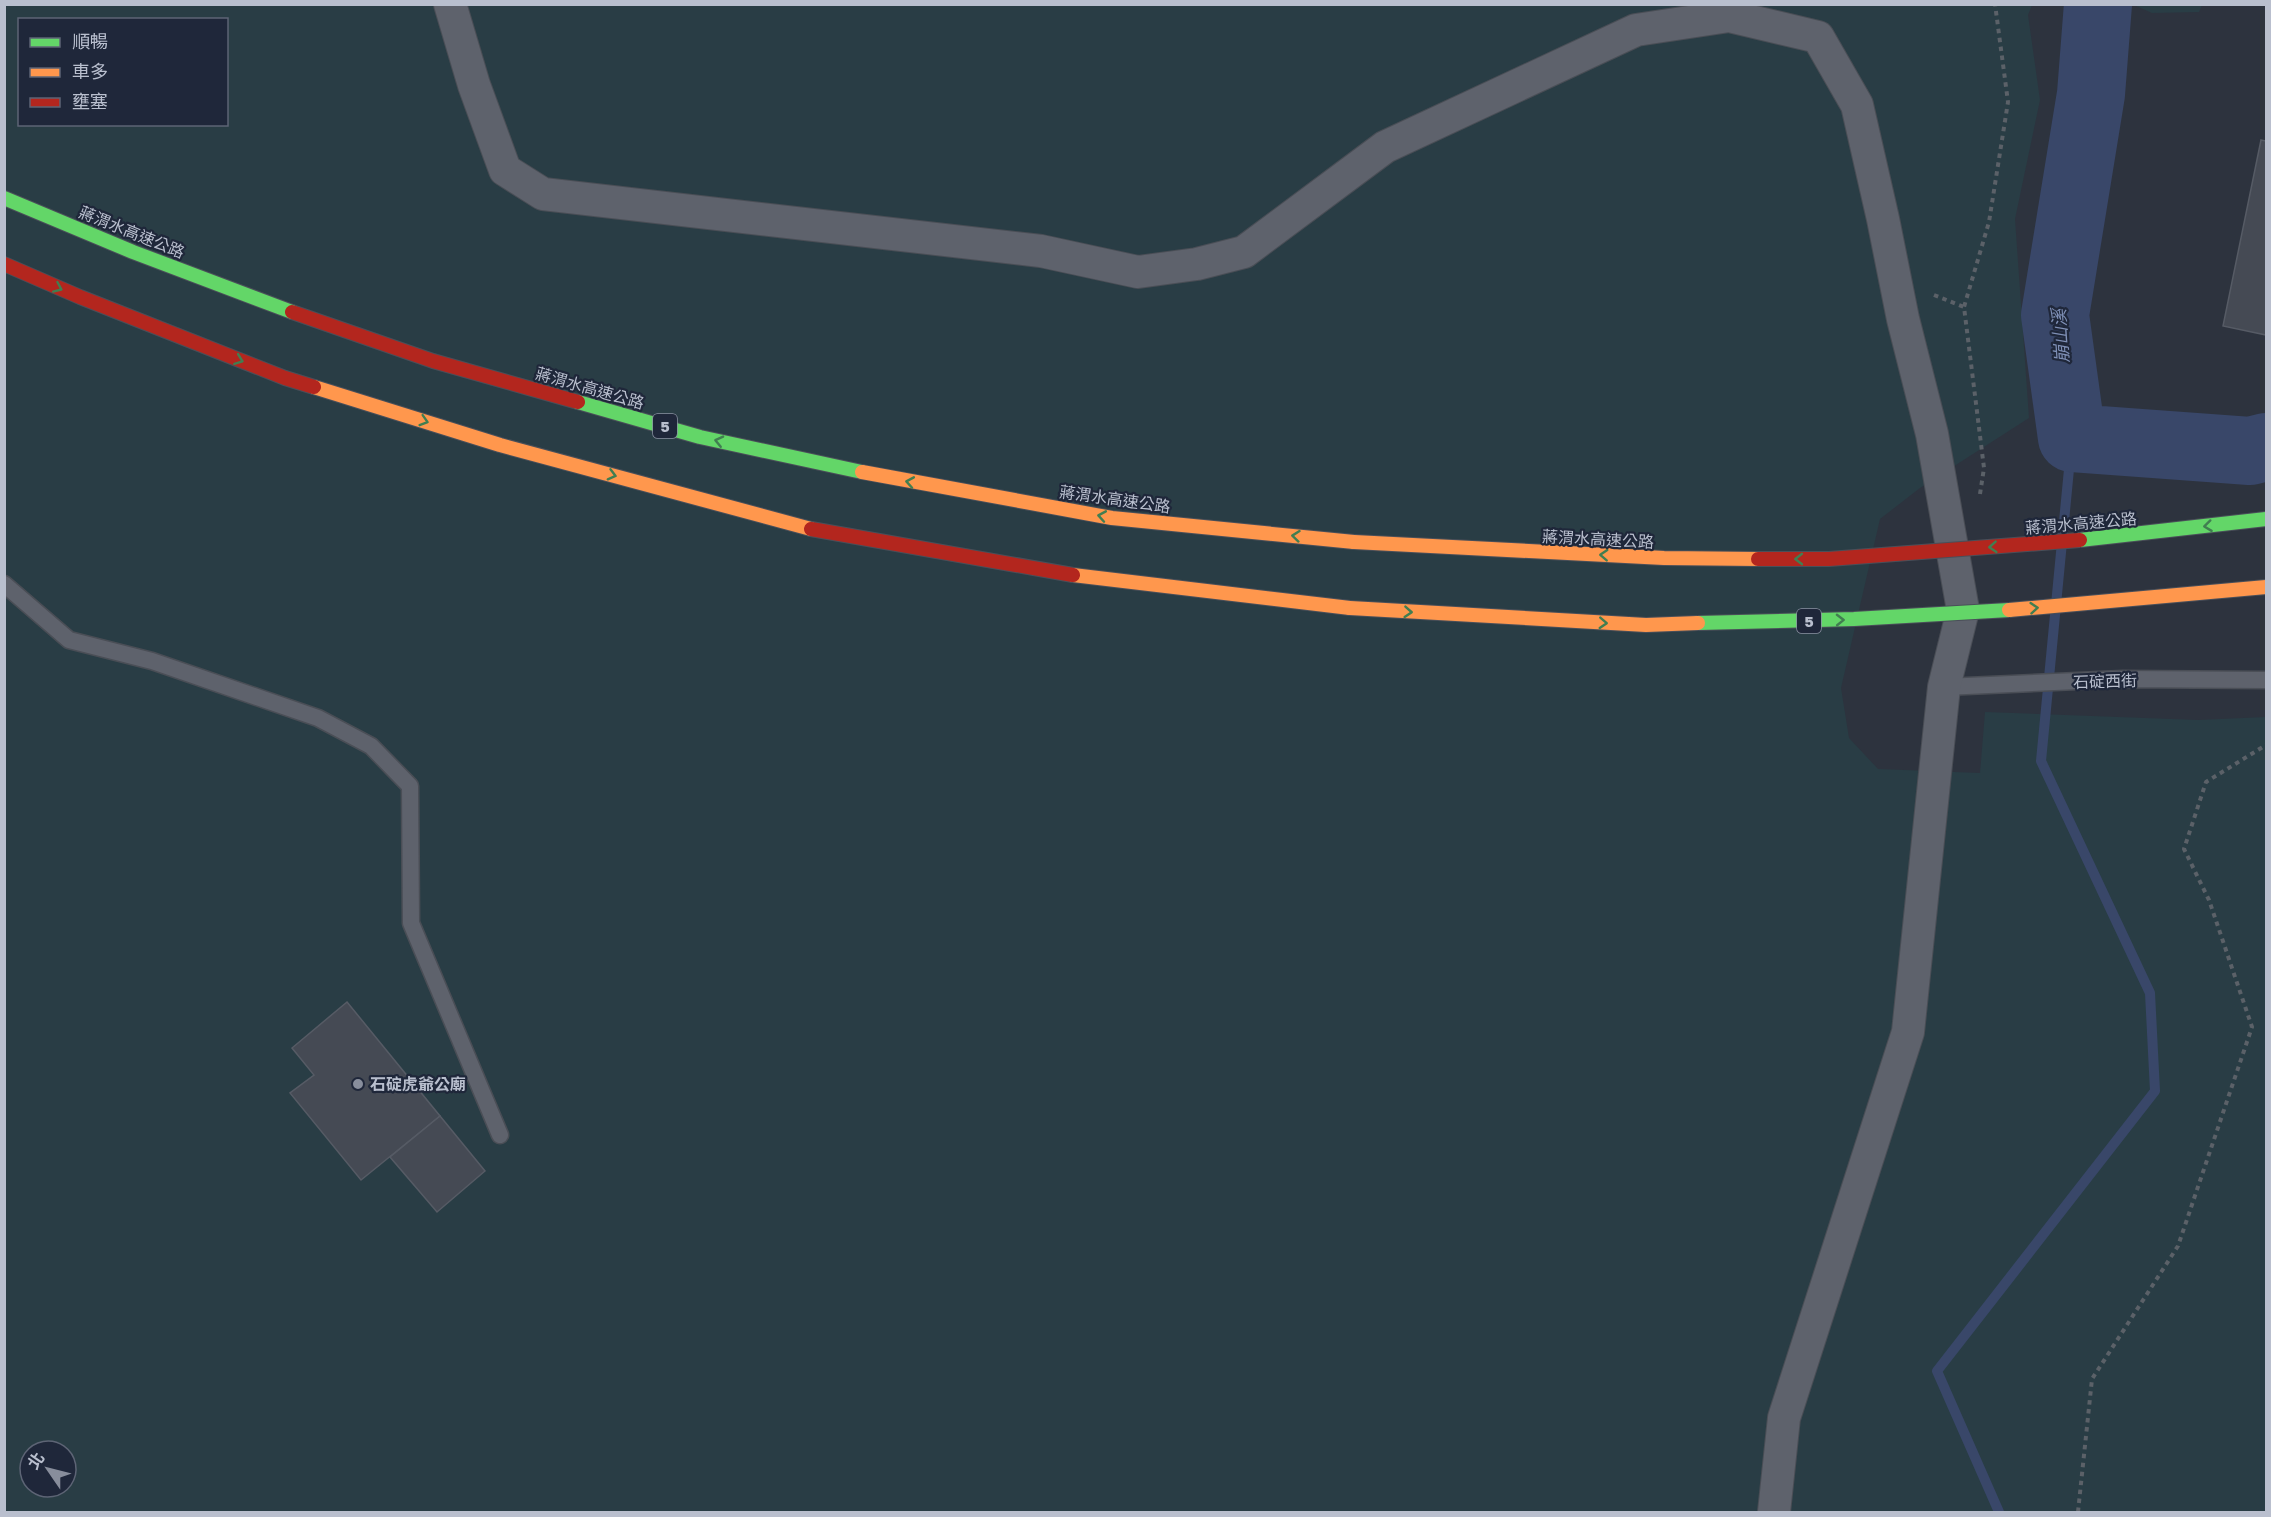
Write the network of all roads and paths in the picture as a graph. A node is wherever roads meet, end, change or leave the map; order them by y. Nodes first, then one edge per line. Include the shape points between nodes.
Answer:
1 (450, 4) edge
2 (1995, 4) edge
3 (4, 198) edge
4 (4, 264) edge
5 (1925, 292) dead end
6 (1964, 307) junction
7 (1978, 504) dead end
8 (2266, 519) edge
9 (4, 584) edge
10 (2266, 587) edge
11 (2266, 680) edge
12 (1944, 687) junction
13 (2266, 745) edge
14 (500, 1135) dead end
15 (1774, 1512) edge
16 (2078, 1512) edge

1 - 12 street via 505,170 543,194 1041,251 1138,272 1197,264 1244,252 1385,147 1636,30 1729,16 1818,37 1857,105 1902,319 1932,434 1963,610
2 - 6 path via 2008,102 1989,222
8 -> 3 highway, 蔣渭水高速公路 / 5, bridge via 2105,538 1829,559 1664,558 1354,542 1112,518 888,478 700,436 433,361 133,252
4 -> 10 highway, 5, bridge via 285,378 500,445 808,528 1091,578 1350,608 1646,625 1854,620
5 - 6 path
6 - 7 path via 1984,468
9 - 14 lane via 69,640 152,661 318,718 370,746 410,786 411,923
11 - 12 lane, 石碇西街 via 2123,679
12 - 15 street via 1908,1032 1784,1418
13 - 16 path via 2206,782 2184,849 2209,900 2252,1027 2178,1246 2092,1379

